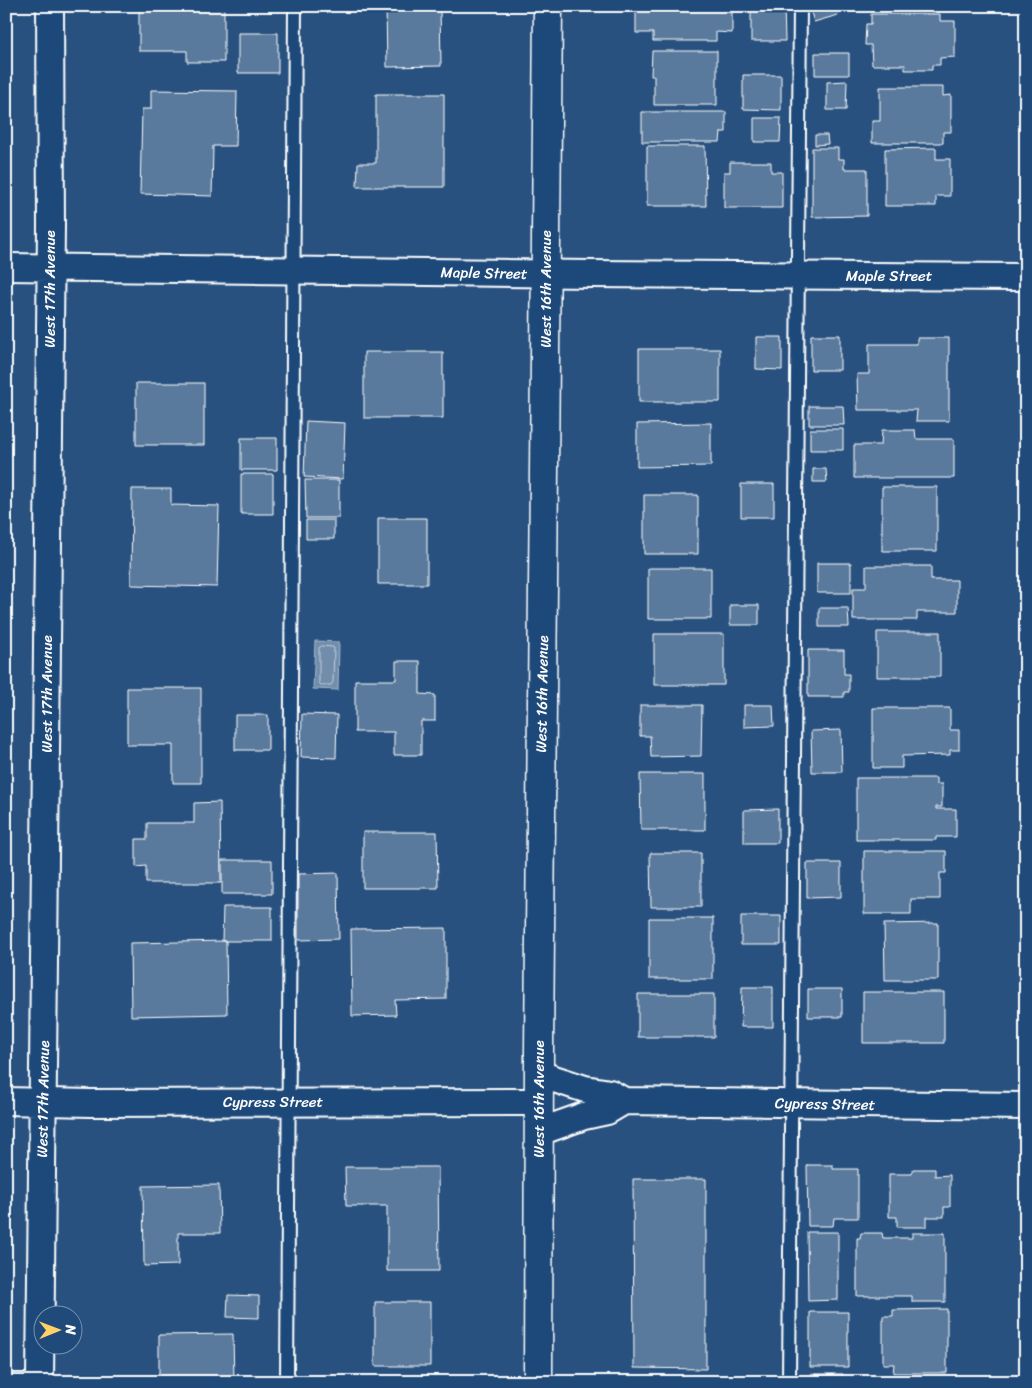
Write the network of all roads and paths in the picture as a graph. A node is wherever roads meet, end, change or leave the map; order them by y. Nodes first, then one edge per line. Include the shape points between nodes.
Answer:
1 (50, 6) edge
2 (295, 6) edge
3 (548, 6) edge
4 (800, 6) edge
5 (6, 267) edge
6 (50, 268) junction
7 (294, 270) junction
8 (546, 273) junction
9 (1025, 275) edge
10 (796, 276) junction
11 (539, 1074) junction
12 (6, 1101) edge
13 (624, 1101) junction
14 (44, 1102) junction
15 (289, 1102) junction
16 (539, 1102) junction
17 (792, 1104) junction
18 (1026, 1106) edge
19 (539, 1132) junction
20 (6, 1380) edge
21 (40, 1381) edge
22 (287, 1382) edge
23 (538, 1382) edge
24 (789, 1382) edge

1 - 6 street, West 17th Avenue
2 - 7 lane
3 - 8 main road, West 16th Avenue
4 - 10 lane
5 - 6 street, Maple Street
6 - 7 street, Maple Street
6 - 14 street, West 17th Avenue
7 - 8 street, Maple Street
7 - 15 lane
8 - 10 street, Maple Street
8 - 11 main road, West 16th Avenue
9 - 10 street, Maple Street
10 - 17 lane
11 - 13 street, Cypress Street via 584,1089 610,1093
11 - 16 main road, West 16th Avenue
12 - 14 street, Cypress Street
13 - 17 street, Cypress Street
13 - 19 street, Cypress Street via 607,1111
14 - 15 street, Cypress Street
14 - 21 street, West 17th Avenue
15 - 16 street, Cypress Street
15 - 22 lane
16 - 19 main road, West 16th Avenue
17 - 18 street, Cypress Street
17 - 24 lane
19 - 23 main road, West 16th Avenue
20 - 21 lane

